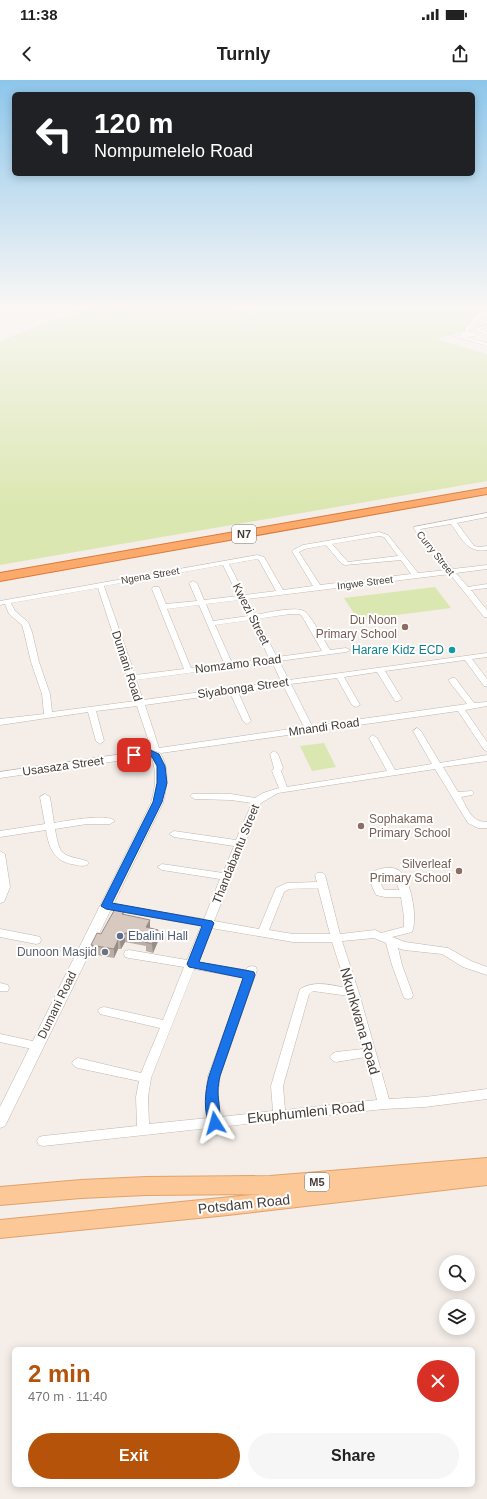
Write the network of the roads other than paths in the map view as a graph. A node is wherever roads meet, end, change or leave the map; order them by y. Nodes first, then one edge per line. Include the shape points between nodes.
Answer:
1 (487, 483) edge
2 (487, 492) edge
3 (485, 517) edge
4 (452, 521) junction
5 (328, 543) junction
6 (487, 548) edge
7 (402, 558) junction
8 (225, 562) junction
9 (487, 567) edge
10 (0, 568) edge
11 (452, 572) junction
12 (416, 576) junction
13 (0, 577) edge
14 (193, 583) dead end
15 (100, 584) junction
16 (487, 586) edge
17 (318, 588) junction
18 (156, 589) dead end
19 (466, 589) junction
20 (280, 592) junction
21 (243, 597) junction
22 (4, 602) edge
23 (202, 602) junction
24 (163, 607) junction
25 (487, 615) edge
26 (253, 617) junction
27 (212, 623) junction
28 (315, 631) junction
29 (304, 632) dead end
30 (346, 650) dead end
31 (327, 652) junction
32 (487, 655) edge
33 (466, 657) junction
34 (275, 660) junction
35 (229, 666) junction
36 (379, 669) junction
37 (188, 670) junction
38 (339, 675) junction
39 (131, 678) junction
40 (452, 680) dead end
41 (286, 682) junction
42 (486, 684) edge
43 (233, 690) junction
44 (398, 699) dead end
45 (140, 703) junction
46 (487, 704) edge
47 (356, 705) dead end
48 (472, 706) junction
49 (460, 708) junction
50 (92, 710) junction
51 (48, 716) junction
52 (247, 721) dead end
53 (0, 722) edge
54 (310, 730) junction
55 (417, 731) dead end
56 (373, 738) dead end
57 (100, 741) dead end
58 (487, 748) edge
59 (156, 752) junction
60 (274, 754) dead end
61 (487, 758) edge
62 (438, 766) junction
63 (393, 773) junction
64 (0, 775) edge
65 (284, 790) junction
66 (469, 793) dead end
67 (456, 795) junction
68 (195, 796) dead end
69 (45, 797) dead end
70 (257, 801) junction
71 (110, 821) dead end
72 (487, 825) edge
73 (49, 826) junction
74 (0, 834) edge
75 (174, 834) dead end
76 (240, 844) junction
77 (0, 854) edge
78 (84, 863) dead end
79 (162, 867) dead end
80 (226, 878) junction
81 (405, 893) dead end
82 (0, 900) edge
83 (106, 906) junction
84 (208, 923) junction
85 (263, 932) junction
86 (0, 934) edge
87 (383, 937) junction
88 (336, 938) junction
89 (36, 940) dead end
90 (129, 954) dead end
91 (192, 964) junction
92 (487, 971) edge
93 (354, 994) junction
94 (408, 995) dead end
95 (104, 1011) dead end
96 (166, 1025) junction
97 (0, 1038) edge
98 (37, 1046) junction
99 (370, 1052) junction
100 (336, 1057) dead end
101 (78, 1063) dead end
102 (145, 1078) junction
103 (487, 1094) edge
104 (384, 1104) junction
105 (279, 1114) junction
106 (0, 1122) edge
107 (215, 1123) junction
108 (143, 1129) junction
109 (43, 1141) dead end
110 (487, 1166) edge
111 (487, 1177) edge
112 (0, 1196) edge
113 (0, 1229) edge

1 - 10 highway, N7
2 - 13 highway, N7
3 - 4 street, Curry Street
4 - 6 street via 472,547
4 - 11 street, Curry Street via 416,528
5 - 7 street via 342,562 347,564
5 - 7 street via 382,534
5 - 17 street via 295,551
7 - 12 street
8 - 15 street, Ngena Street
8 - 20 street, Ngena Street via 251,557 262,558
8 - 21 street, Kwezi Street
9 - 11 street, Ingwe Street
11 - 12 street, Ingwe Street
11 - 19 street, Curry Street
12 - 17 street, Ingwe Street
14 - 23 street
15 - 22 street, Ngena Street
15 - 39 street, Dumani Road
16 - 19 street
17 - 20 street, Ingwe Street
18 - 24 street
19 - 25 street, Curry Street
20 - 21 street, Ingwe Street
21 - 23 street, Ingwe Street
21 - 26 street, Kwezi Street
22 - 51 street via 25,624 46,694
23 - 24 street, Ingwe Street
23 - 27 street
24 - 37 street
26 - 27 street
26 - 28 street via 303,610
26 - 34 street, Kwezi Street
27 - 35 street
28 - 29 street
28 - 31 street
30 - 31 street, Nomzamo Road
31 - 34 street, Nomzamo Road
32 - 33 street, Siyabonga Street
33 - 36 street, Siyabonga Street
33 - 42 street
34 - 35 street, Nomzamo Road
34 - 41 street, Kwezi Street
35 - 37 street, Nomzamo Road
36 - 38 street, Siyabonga Street
36 - 44 street
37 - 39 street, Nomzamo Road
38 - 41 street, Siyabonga Street
38 - 47 street
39 - 45 street, Dumani Road
40 - 48 street
41 - 43 street, Siyabonga Street
41 - 54 street, Kwezi Street
43 - 45 street, Siyabonga Street
43 - 52 street
45 - 50 street, Siyabonga Street
45 - 59 street, Dumani Road
46 - 48 street, Mnandi Road
48 - 49 street, Mnandi Road
49 - 54 street, Mnandi Road
49 - 58 street
50 - 51 street, Siyabonga Street
50 - 57 street
51 - 53 street, Siyabonga Street
54 - 59 street, Mnandi Road
55 - 62 street
56 - 63 street
59 - 64 street, Usasaza Street
59 - 83 street, Dumani Road via 162,776 157,802
60 - 65 street via 280,768 276,771
61 - 62 street, Thandabantu Street
62 - 63 street, Thandabantu Street
62 - 67 street
63 - 65 street, Thandabantu Street
65 - 70 street, Thandabantu Street via 266,794
66 - 67 street
67 - 72 street via 471,821 478,825
68 - 70 street
69 - 73 street
70 - 76 street, Thandabantu Street
71 - 73 street
73 - 74 street
73 - 78 street via 58,855 67,860
75 - 76 street
76 - 80 street, Thandabantu Street
77 - 82 street via 5,887
79 - 80 street
80 - 84 street, Thandabantu Street
81 - 87 street via 410,912 410,927
83 - 84 street
83 - 98 street, Dumani Road
84 - 85 street
84 - 91 street, Thandabantu Street
85 - 88 street via 293,938
85 - 88 street, Nkunkwana Road via 280,890 287,886 321,880
86 - 89 street
87 - 88 street
87 - 92 street via 404,946 444,951
87 - 94 street
88 - 93 street, Nkunkwana Road
90 - 91 street
91 - 96 street, Thandabantu Street
91 - 107 street via 251,972 214,1076 212,1093
93 - 99 street, Nkunkwana Road
93 - 105 street via 315,987 304,992 277,1086
95 - 96 street
96 - 102 street, Thandabantu Street
97 - 98 street
98 - 106 street, Dumani Road
99 - 100 street
99 - 104 street, Nkunkwana Road
101 - 102 street
102 - 108 street, Thandabantu Street via 142,1097
103 - 104 street, Ekuphumleni Road via 426,1102
104 - 105 street, Ekuphumleni Road
105 - 107 street, Ekuphumleni Road
107 - 108 street, Ekuphumleni Road
108 - 109 street, Ekuphumleni Road
110 - 112 main road, Potsdam Road / M5 via 270,1186 146,1186
111 - 113 main road, Potsdam Road / M5

